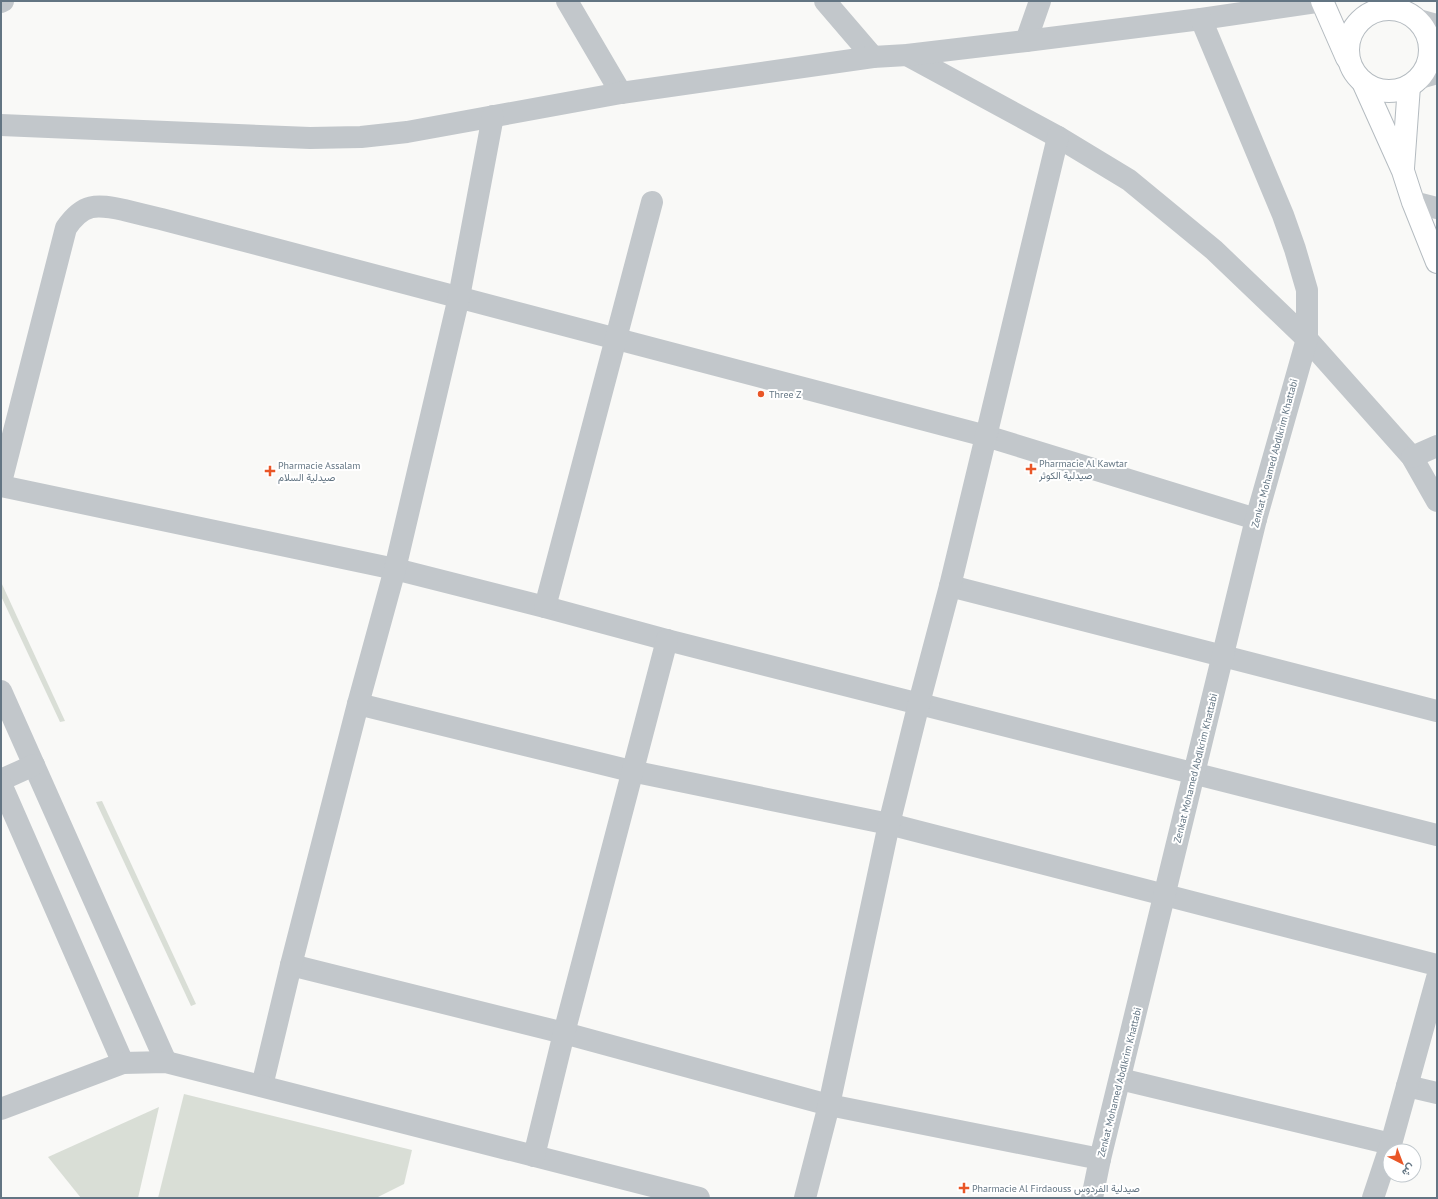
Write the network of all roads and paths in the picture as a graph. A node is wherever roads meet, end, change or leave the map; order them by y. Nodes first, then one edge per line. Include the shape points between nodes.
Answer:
1 (567, 1) edge
2 (825, 1) edge
3 (1040, 1) edge
4 (1323, 1) edge
5 (1383, 5) edge
6 (1422, 16) edge
7 (1201, 19) junction
8 (1026, 41) junction
9 (907, 55) junction
10 (873, 57) junction
11 (1350, 65) junction
12 (1422, 79) edge
13 (1363, 82) junction
14 (621, 93) junction
15 (493, 116) junction
16 (1, 125) edge
17 (1058, 137) junction
18 (1403, 171) junction
19 (652, 202) dead end
20 (1413, 202) junction
21 (1437, 208) edge
22 (1437, 262) edge
23 (459, 297) junction
24 (616, 338) junction
25 (1307, 339) junction
26 (986, 436) junction
27 (1437, 446) edge
28 (1412, 457) junction
29 (1, 482) edge
30 (1, 486) edge
31 (1437, 501) edge
32 (1256, 519) junction
33 (395, 569) junction
34 (950, 586) junction
35 (545, 607) junction
36 (666, 640) junction
37 (1223, 656) junction
38 (1, 691) edge
39 (919, 703) junction
40 (358, 704) junction
41 (1437, 711) edge
42 (34, 766) junction
43 (632, 771) junction
44 (1193, 773) junction
45 (1, 780) edge
46 (1, 784) edge
47 (890, 824) junction
48 (1437, 835) edge
49 (1165, 895) junction
50 (291, 965) junction
51 (1437, 965) edge
52 (1437, 978) edge
53 (564, 1033) junction
54 (166, 1062) junction
55 (123, 1063) junction
56 (1120, 1079) junction
57 (262, 1086) junction
58 (1407, 1086) junction
59 (1437, 1093) edge
60 (829, 1104) junction
61 (1, 1109) edge
62 (1388, 1143) edge
63 (1392, 1143) edge
64 (534, 1156) junction
65 (1100, 1159) junction
66 (1382, 1172) edge
67 (699, 1198) edge
68 (806, 1198) edge
69 (1092, 1198) edge
70 (1373, 1198) edge

1 - 14 street
2 - 10 street
3 - 8 street
4 - 7 street
4 - 11 main road
5 - 6 main road
5 - 11 main road via 1359,21 1351,34 1348,49
6 - 12 main road via 1431,48
7 - 8 street
7 - 25 street, Zenkat Mohamed Abdlkrim Khattabi via 1295,249 1307,290
8 - 9 street
9 - 10 street
9 - 17 street
10 - 14 street
11 - 13 main road
12 - 13 main road via 1394,92 1377,90
12 - 18 main road
13 - 18 main road
14 - 15 street
15 - 16 street via 407,132 361,137 310,138
15 - 23 street
17 - 25 street via 1129,180 1214,250
17 - 26 street
18 - 20 main road
19 - 24 street
20 - 21 street
20 - 22 main road
23 - 24 street
23 - 29 street via 161,219 104,206 82,211 66,228
23 - 33 street
24 - 26 street
24 - 35 street
25 - 28 street
25 - 32 street, Zenkat Mohamed Abdlkrim Khattabi
26 - 32 street
26 - 34 street
27 - 28 street
28 - 31 street
30 - 33 street
32 - 37 street, Zenkat Mohamed Abdlkrim Khattabi
33 - 35 street
33 - 40 street
34 - 37 street
34 - 39 street
35 - 36 street
36 - 39 street
36 - 43 street
37 - 41 street
37 - 44 street, Zenkat Mohamed Abdlkrim Khattabi
38 - 42 street
39 - 44 street
39 - 47 street
40 - 43 street
40 - 50 street
42 - 45 street
42 - 54 street
43 - 47 street
43 - 53 street
44 - 48 street
44 - 49 street, Zenkat Mohamed Abdlkrim Khattabi
46 - 55 street
47 - 49 street
47 - 60 street
49 - 51 street
49 - 56 street, Zenkat Mohamed Abdlkrim Khattabi
50 - 53 street
50 - 57 street
52 - 58 street
53 - 60 street
53 - 64 street
54 - 55 street
54 - 57 street
55 - 61 street
56 - 62 street
56 - 65 street, Zenkat Mohamed Abdlkrim Khattabi
57 - 64 street
58 - 59 street
58 - 63 street
60 - 65 street
60 - 68 street
64 - 67 street
65 - 69 street, Zenkat Mohamed Abdlkrim Khattabi
66 - 70 street

